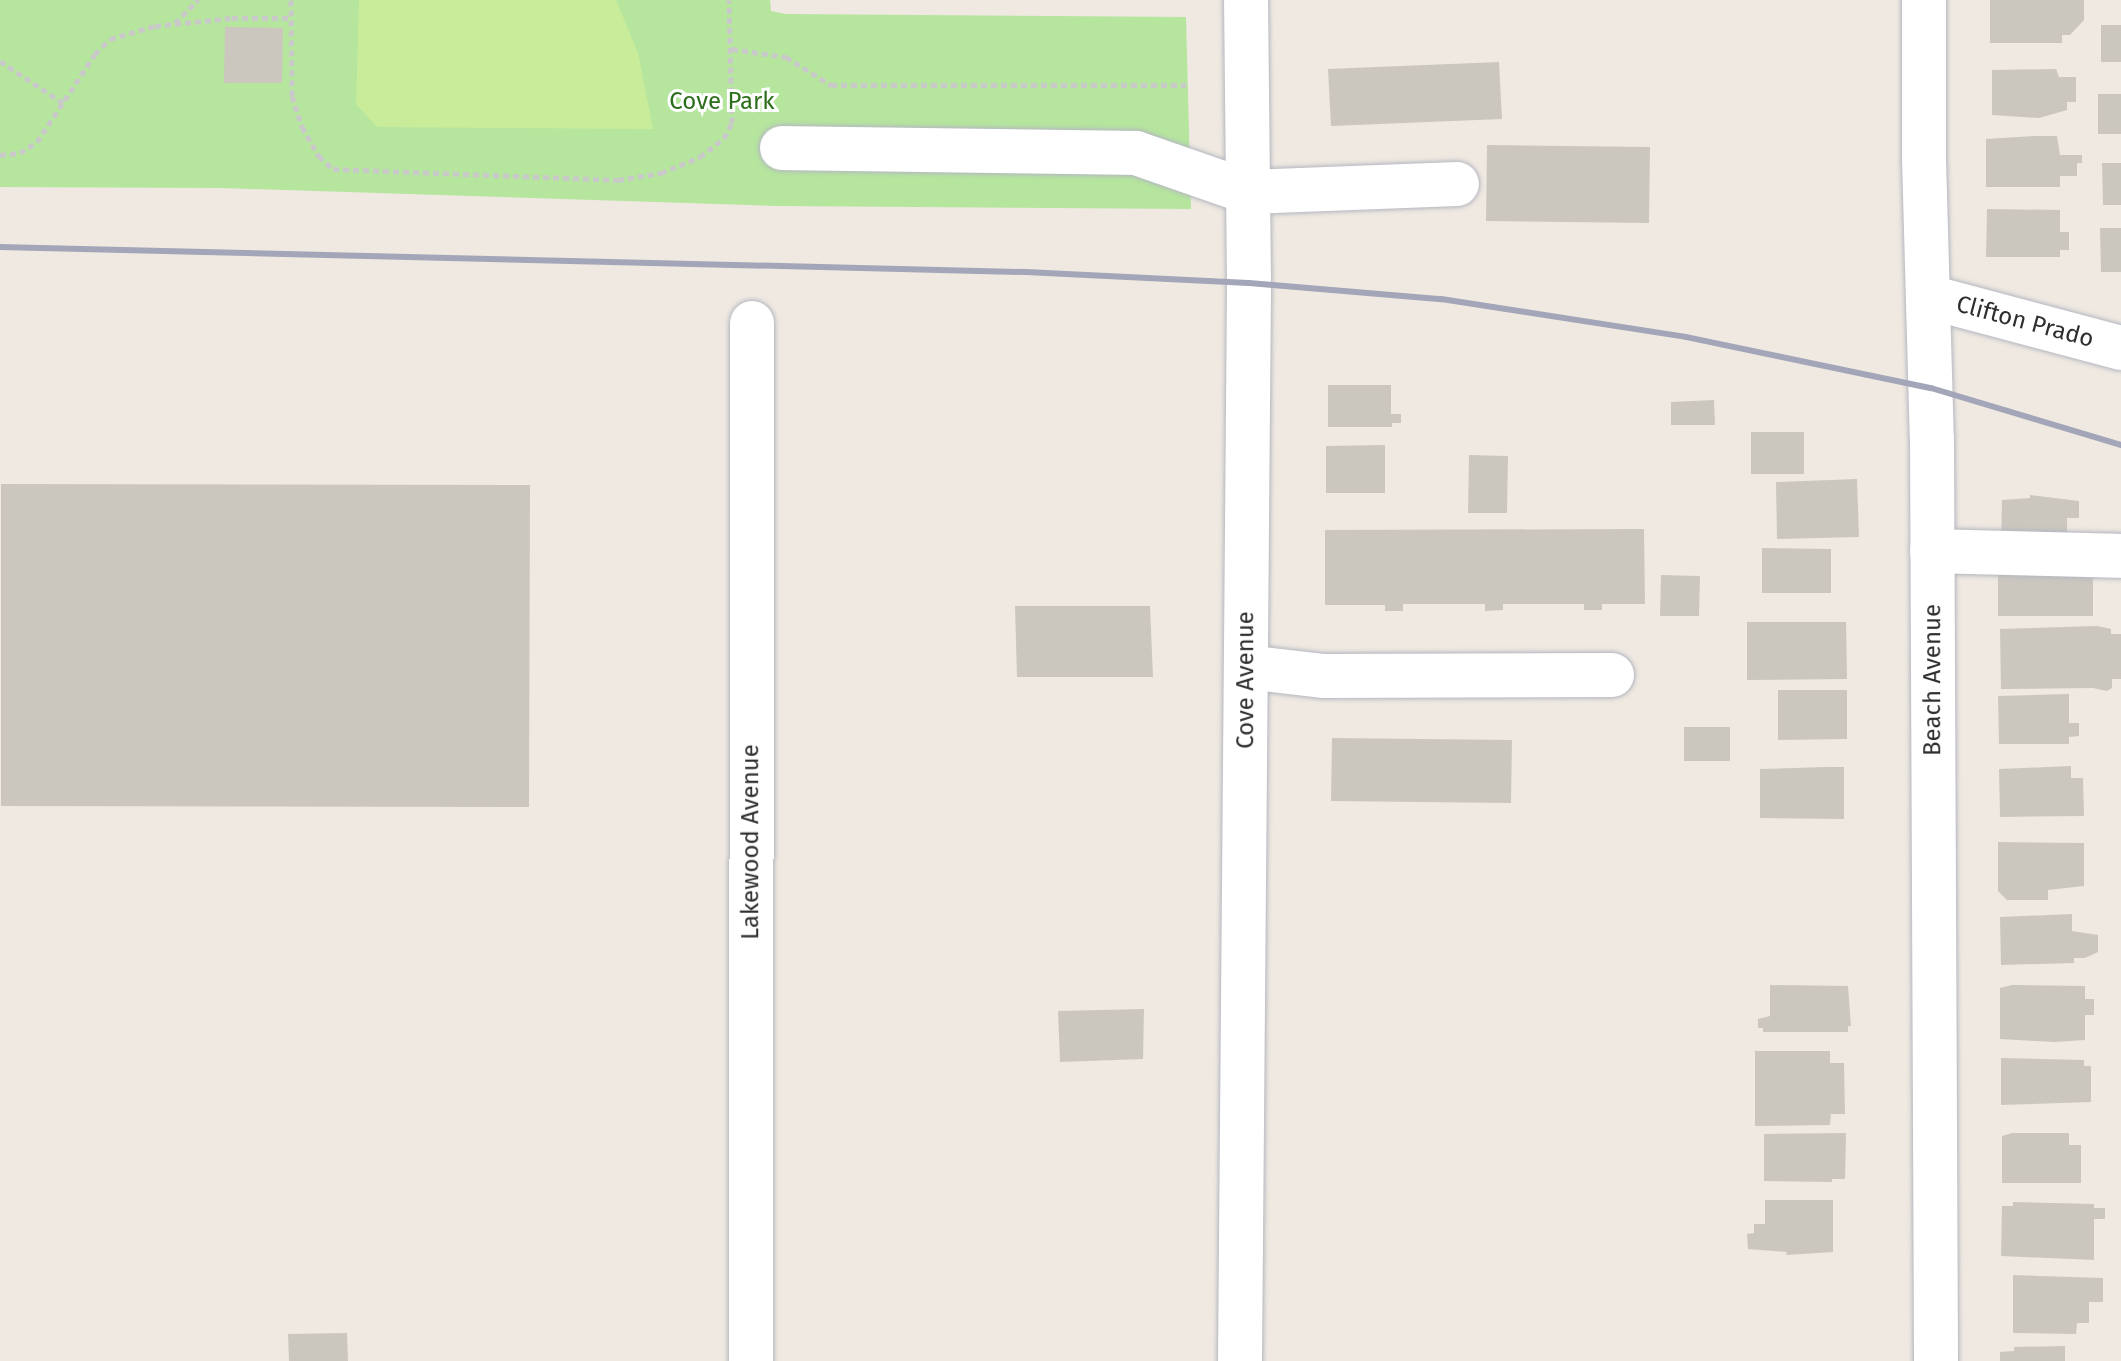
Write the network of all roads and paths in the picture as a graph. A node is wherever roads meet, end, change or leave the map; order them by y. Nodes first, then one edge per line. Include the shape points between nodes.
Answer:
1 (198, 0) edge
2 (291, 0) edge
3 (729, 0) edge
4 (1246, 0) edge
5 (1924, 0) edge
6 (291, 18) junction
7 (175, 24) junction
8 (732, 49) junction
9 (0, 61) edge
10 (1186, 85) dead end
11 (63, 103) junction
12 (782, 148) dead end
13 (0, 155) edge
14 (1457, 184) dead end
15 (1248, 192) junction
16 (1929, 297) junction
17 (752, 323) dead end
18 (2121, 348) edge
19 (1932, 551) junction
20 (2121, 556) edge
21 (1246, 667) junction
22 (1612, 675) dead end
23 (751, 1361) edge
24 (1240, 1361) edge
25 (1936, 1361) edge

1 - 7 path
2 - 6 path
3 - 8 path
4 - 15 street, Cove Avenue
5 - 16 street, Beach Avenue
6 - 7 path
6 - 8 path via 292,96 302,127 333,169 373,173 618,180 661,173 700,157 724,138 732,123
7 - 11 path via 110,39
8 - 10 path via 786,57 831,85
9 - 11 path
11 - 13 path via 37,142 20,153
12 - 15 street via 1136,153
14 - 15 street
15 - 21 street, Cove Avenue
16 - 18 street, Clifton Prado
16 - 19 street, Beach Avenue
17 - 23 street, Lakewood Avenue
19 - 20 street
19 - 25 street, Beach Avenue
21 - 22 street via 1324,676
21 - 24 street, Cove Avenue

